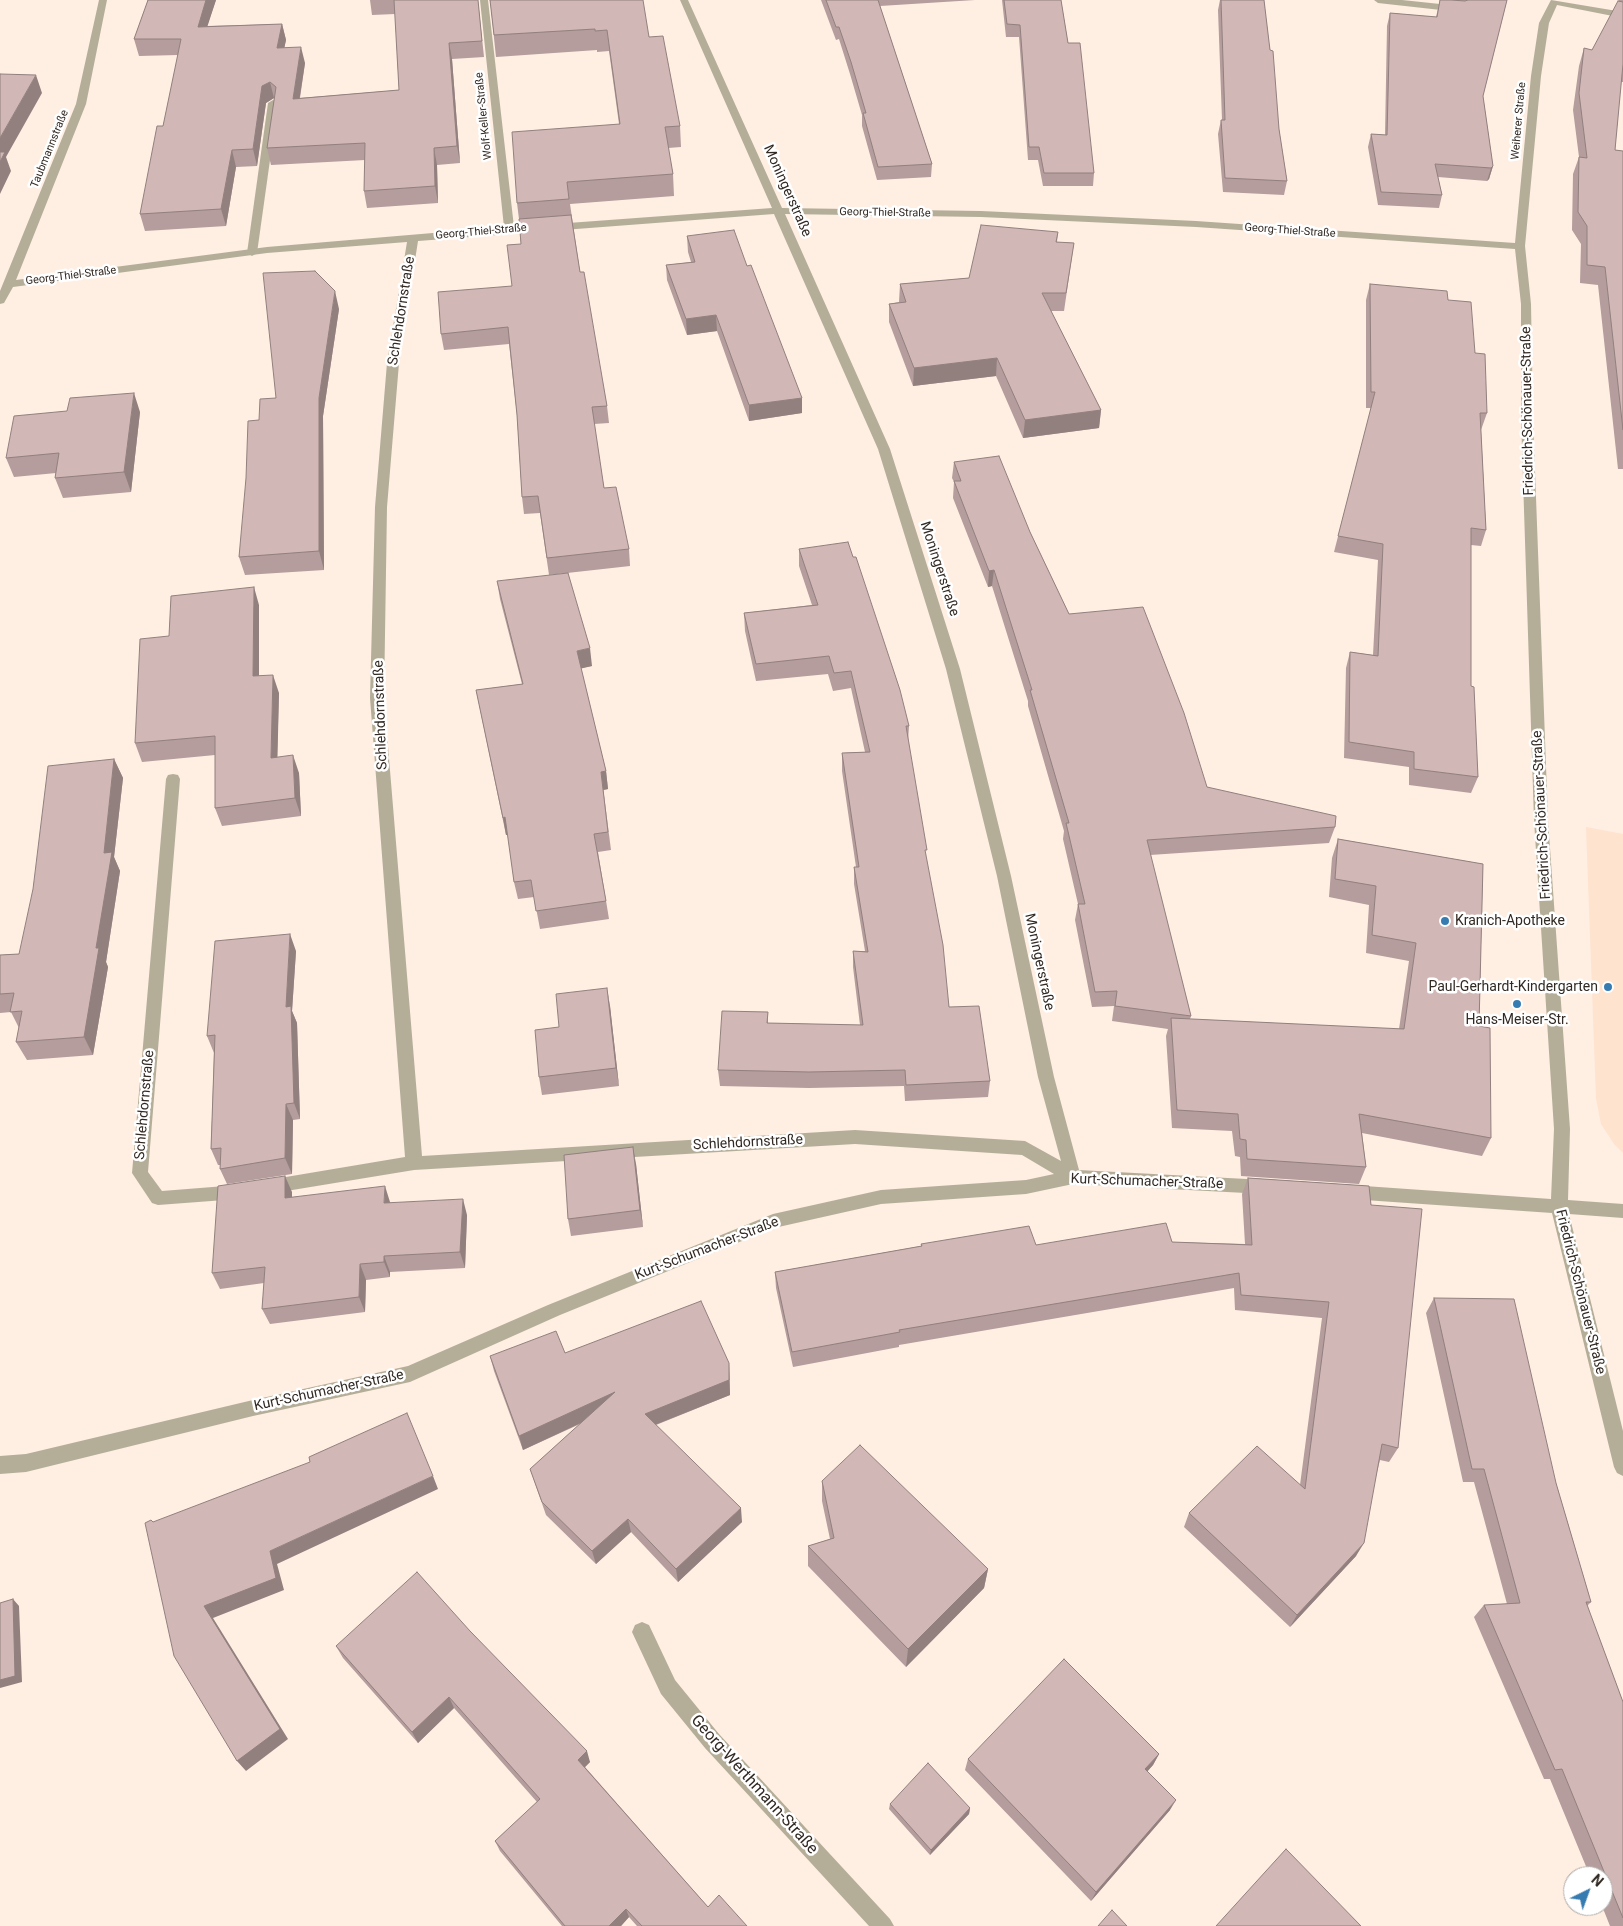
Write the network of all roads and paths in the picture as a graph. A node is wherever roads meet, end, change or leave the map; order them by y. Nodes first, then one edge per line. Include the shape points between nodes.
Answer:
1 (103, 0) edge
2 (484, 0) edge
3 (684, 0) edge
4 (1378, 0) edge
5 (1555, 1) edge
6 (1462, 9) edge
7 (1623, 15) edge
8 (273, 103) edge
9 (779, 211) junction
10 (509, 230) junction
11 (413, 238) junction
12 (1520, 246) junction
13 (252, 252) junction
14 (9, 284) junction
15 (0, 301) edge
16 (173, 779) dead end
17 (414, 1163) junction
18 (1074, 1177) junction
19 (1282, 1188) edge
20 (1332, 1191) edge
21 (1559, 1206) junction
22 (1623, 1211) edge
23 (0, 1465) edge
24 (1623, 1466) edge
25 (642, 1632) dead end
26 (883, 1926) edge

1 - 14 street, Taubmannstraße via 81,104
2 - 10 street, Wolf-Keller-Straße
3 - 9 street, Moningerstraße
4 - 6 street
5 - 7 street
5 - 12 street, Weiherer Straße via 1544,24 1536,76
8 - 13 street
9 - 10 street, Georg-Thiel-Straße
9 - 12 street, Georg-Thiel-Straße via 980,214 1177,223
9 - 18 street, Moningerstraße via 884,449 953,669 1004,876 1046,1077
10 - 11 street, Georg-Thiel-Straße
11 - 13 street, Georg-Thiel-Straße
11 - 17 street, Schlehdornstraße via 393,363 381,507 377,698
12 - 21 street, Friedrich-Schönauer-Straße via 1526,304 1540,820 1562,1129
13 - 14 street, Georg-Thiel-Straße
14 - 15 street, Taubmannstraße
16 - 17 street, Schlehdornstraße via 140,1173 158,1198 223,1194
17 - 18 street, Schlehdornstraße via 855,1137 1024,1148
18 - 19 street, Kurt-Schumacher-Straße
18 - 23 street, Kurt-Schumacher-Straße via 1026,1187 881,1197 773,1221 554,1310 410,1374 26,1463
20 - 21 street
21 - 22 street
21 - 24 street, Friedrich-Schönauer-Straße
25 - 26 street, Georg-Werthmann-Straße via 668,1687

